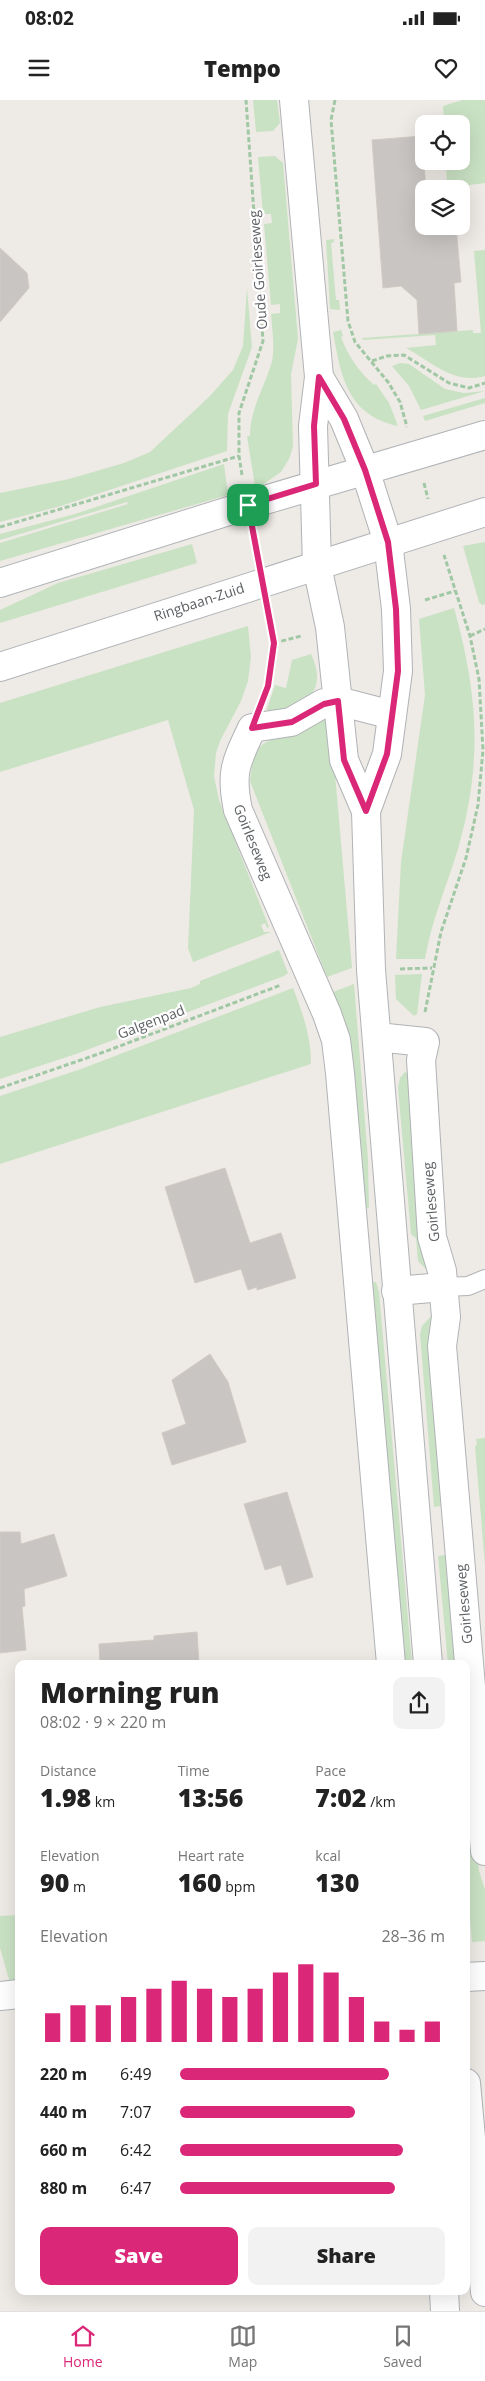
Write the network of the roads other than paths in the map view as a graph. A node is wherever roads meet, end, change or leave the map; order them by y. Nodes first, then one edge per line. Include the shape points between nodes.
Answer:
1 (294, 100) edge
2 (319, 377) junction
3 (485, 435) edge
4 (365, 470) junction
5 (316, 484) junction
6 (485, 512) edge
7 (388, 542) junction
8 (317, 566) junction
9 (0, 583) edge
10 (0, 667) edge
11 (338, 701) junction
12 (392, 715) junction
13 (366, 811) junction
14 (377, 1037) junction
15 (485, 1279) edge
16 (443, 1287) junction
17 (396, 1291) junction
18 (391, 1660) edge
19 (428, 1660) edge
20 (466, 1660) edge
21 (470, 1720) edge
22 (471, 1733) edge
23 (485, 1851) edge
24 (485, 1976) edge
25 (470, 1977) edge
26 (15, 1994) edge
27 (0, 1996) edge
28 (470, 2119) edge
29 (475, 2165) edge
30 (485, 2292) edge
31 (444, 2295) edge
32 (446, 2311) edge

1 - 2 street
2 - 4 street via 344,419
2 - 5 street via 314,426
3 - 4 street
4 - 5 street
4 - 7 street
5 - 8 street
5 - 9 street
6 - 7 street, Ringbaan-Zuid
7 - 8 street, Ringbaan-Zuid
7 - 12 street via 398,631 398,671
8 - 10 street, Ringbaan-Zuid
8 - 11 street via 330,627
11 - 12 street
11 - 13 street via 344,760
11 - 18 street, Goirleseweg via 324,704 292,722 252,728 235,764 233,787 238,810 336,1040
12 - 13 street via 387,754
13 - 14 street via 371,970
14 - 16 street, Goirleseweg via 425,1042 422,1060 432,1237
14 - 17 street
15 - 16 lane via 468,1286
16 - 17 street
16 - 20 street, Goirleseweg via 446,1317 442,1346
17 - 19 street
21 - 22 street, Goirleseweg
22 - 23 street, Goirleseweg
24 - 25 street
26 - 27 street
28 - 29 street
29 - 30 street
31 - 32 street

